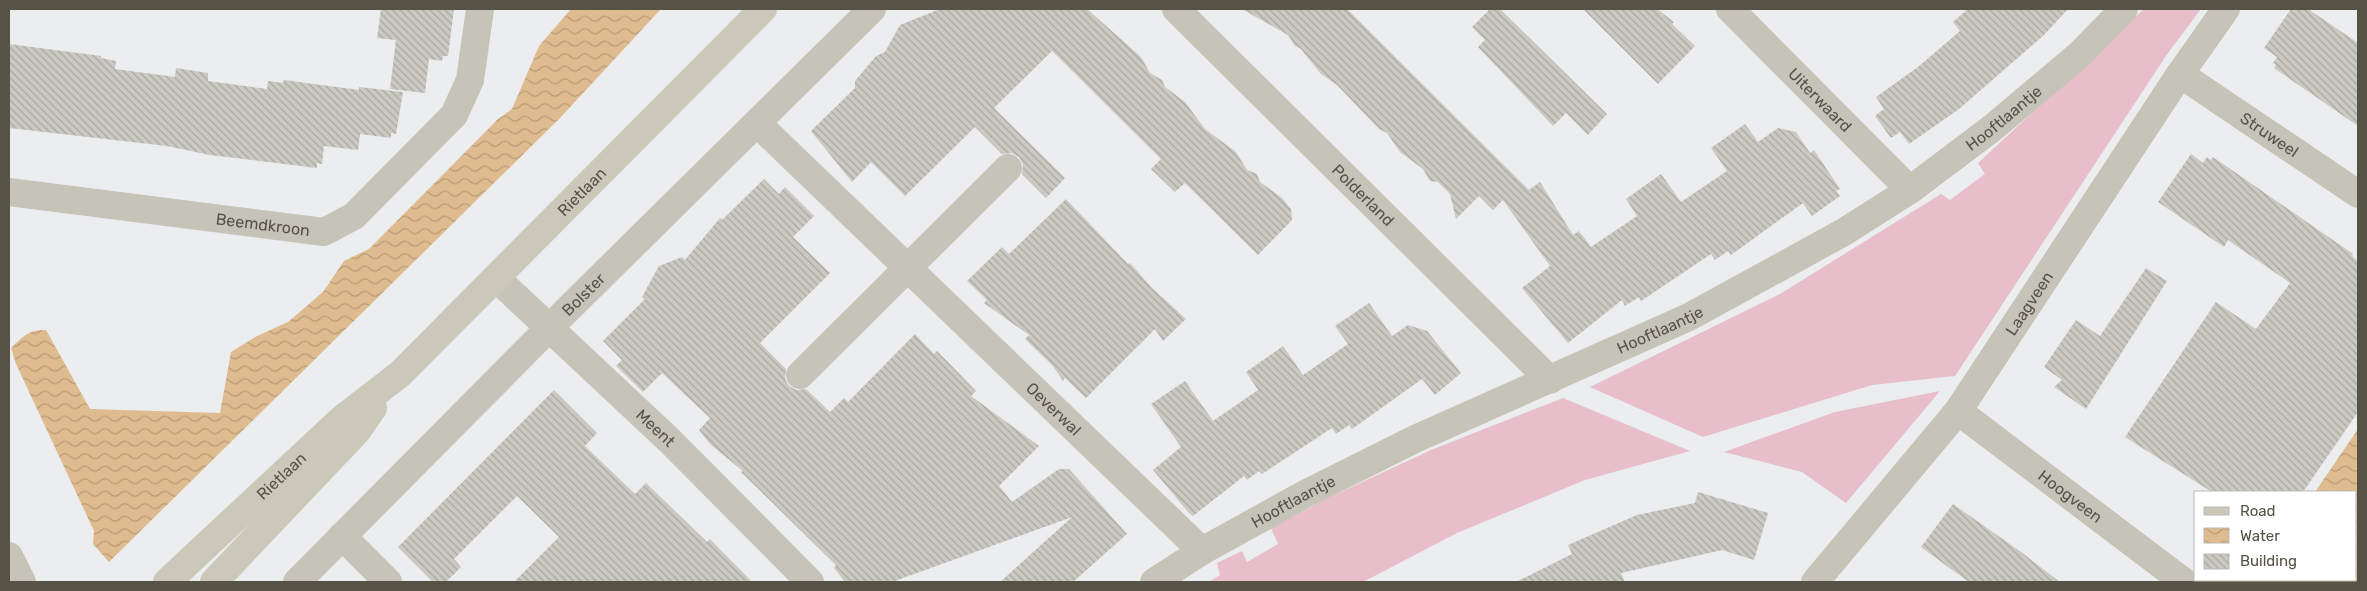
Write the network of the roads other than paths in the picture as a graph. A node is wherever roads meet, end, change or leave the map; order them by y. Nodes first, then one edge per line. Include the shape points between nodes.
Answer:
1 (480, 9) edge
2 (763, 9) edge
3 (872, 9) edge
4 (1176, 9) edge
5 (1730, 9) edge
6 (2124, 9) edge
7 (2226, 9) edge
8 (2180, 74) junction
9 (757, 123) junction
10 (1008, 168) dead end
11 (1910, 190) junction
12 (9, 192) edge
13 (2358, 194) edge
14 (908, 266) junction
15 (496, 278) junction
16 (550, 328) junction
17 (400, 374) junction
18 (800, 375) dead end
19 (1550, 380) junction
20 (1958, 410) junction
21 (342, 536) junction
22 (1202, 551) junction
23 (9, 556) edge
24 (22, 582) edge
25 (167, 582) edge
26 (214, 582) edge
27 (297, 582) edge
28 (388, 582) edge
29 (810, 582) edge
30 (1154, 582) edge
31 (1815, 582) edge
32 (2184, 582) edge

1 - 12 street, Beemdkroon via 470,80 454,115 354,216 324,232
2 - 15 street, Rietlaan
3 - 9 street, Bolster
4 - 19 street, Polderland
5 - 11 street, Uiterwaard
6 - 11 street, Hooftlaantje via 2079,55
7 - 8 street, Laagveen
8 - 13 street, Struweel
8 - 20 street, Laagveen
9 - 14 street, Oeverwal
9 - 16 street, Bolster
10 - 14 street
11 - 19 street, Hooftlaantje via 1844,232 1689,317
14 - 18 street
14 - 22 street, Oeverwal
15 - 16 street, Meent
15 - 17 street, Rietlaan
16 - 21 street, Bolster
16 - 29 street, Meent via 669,440
17 - 25 street, Rietlaan via 343,418
17 - 26 street, Rietlaan via 356,431
19 - 22 street, Hooftlaantje via 1415,439 1305,494
20 - 31 street, Laagveen
20 - 32 street, Hoogveen
21 - 27 street, Bolster
21 - 28 street
22 - 30 street, Hooftlaantje
23 - 24 street

